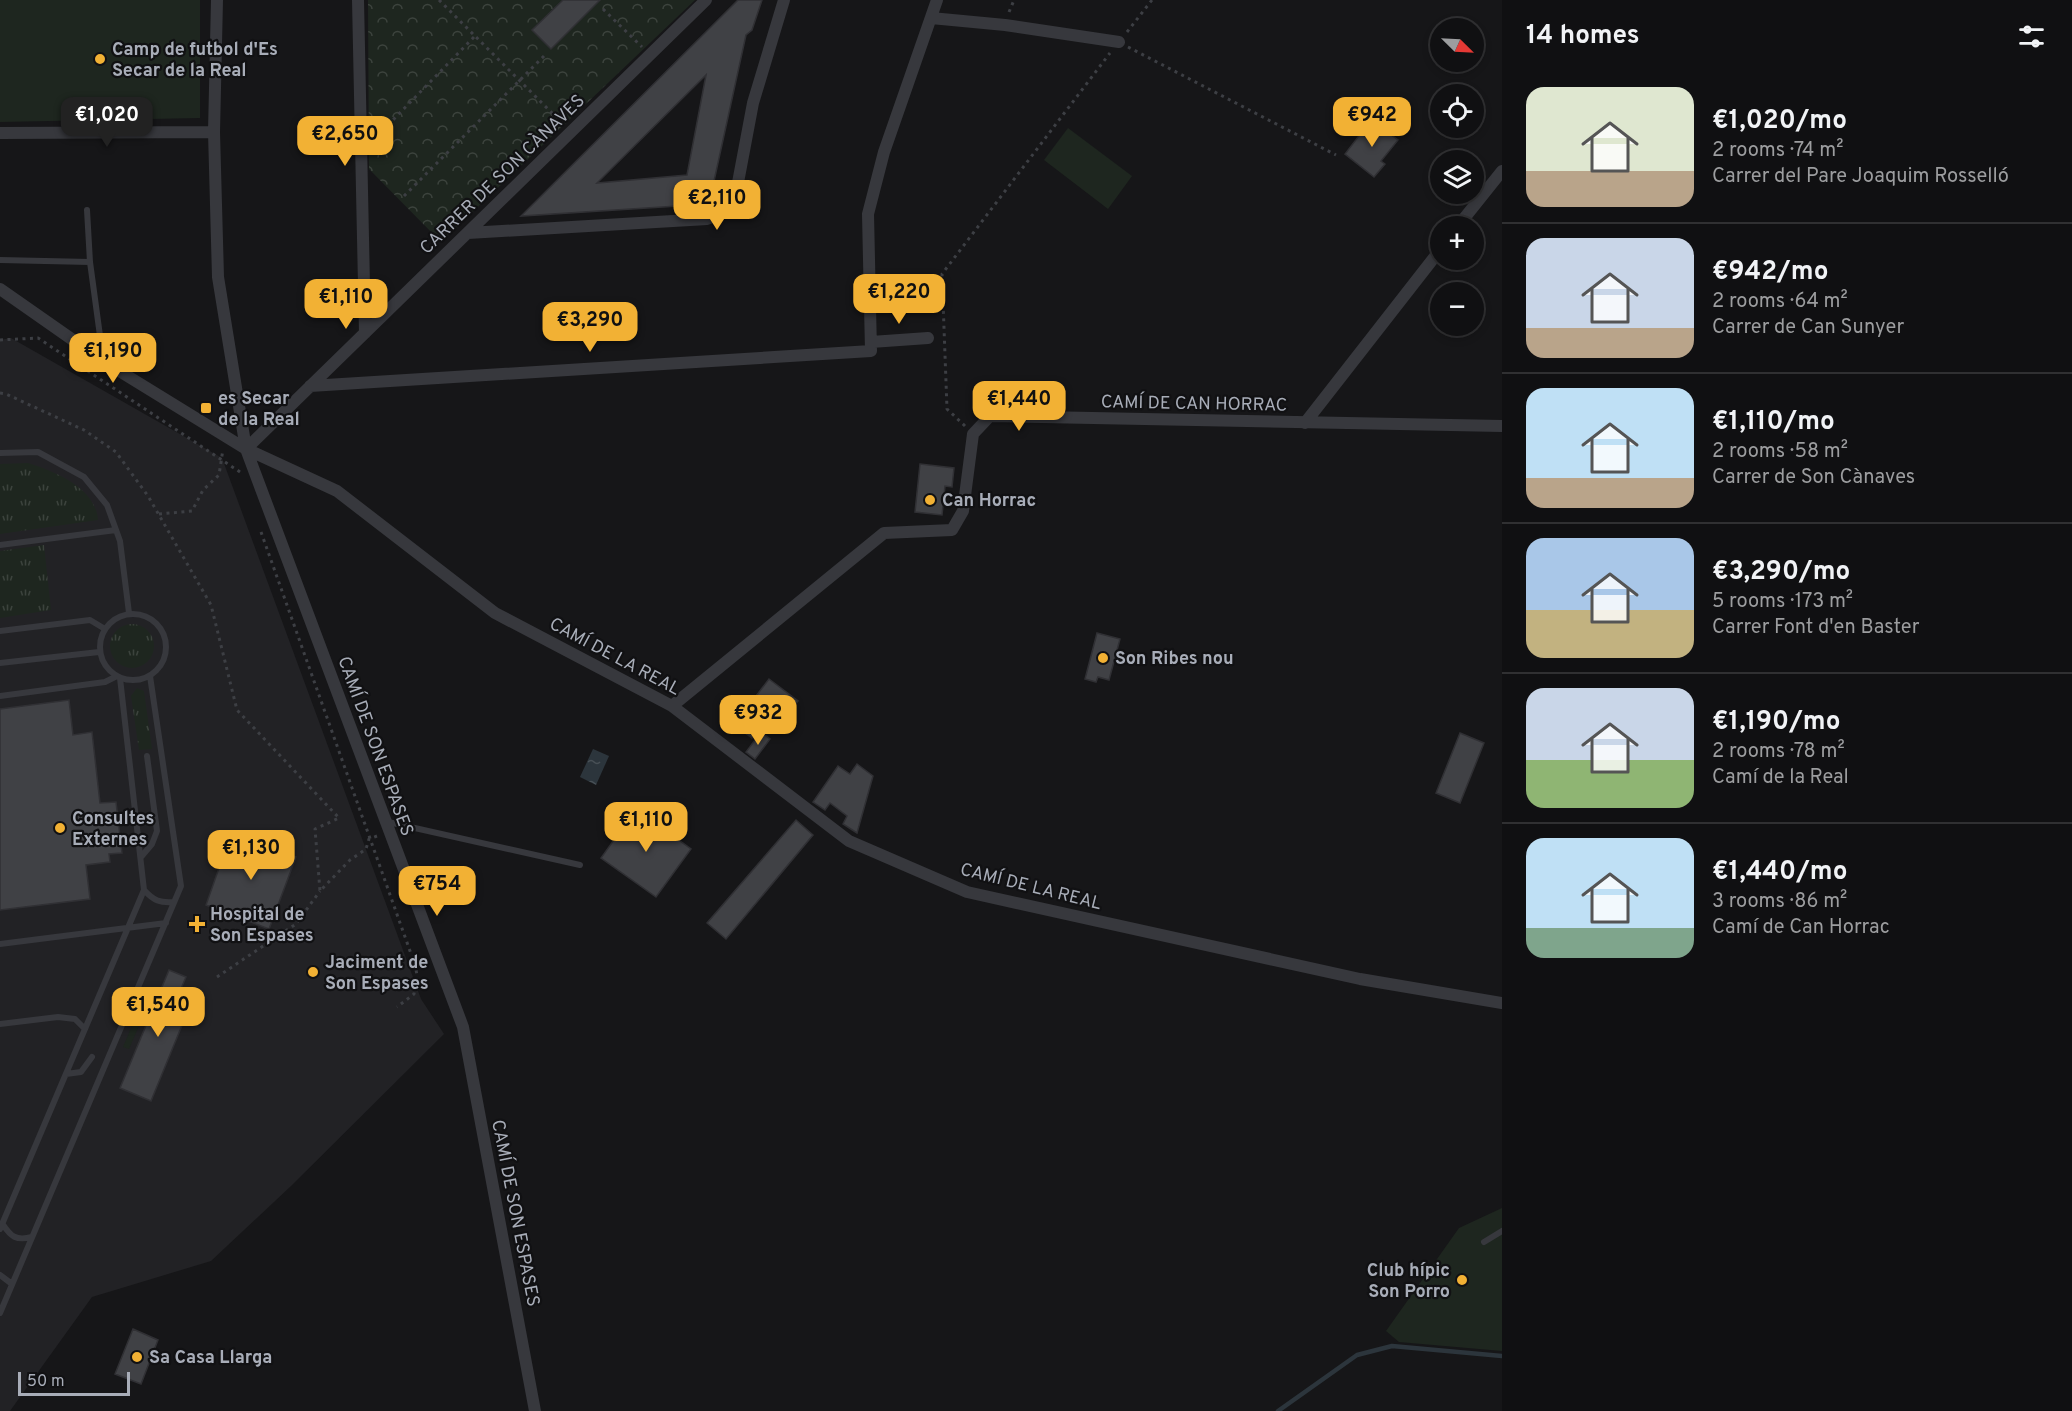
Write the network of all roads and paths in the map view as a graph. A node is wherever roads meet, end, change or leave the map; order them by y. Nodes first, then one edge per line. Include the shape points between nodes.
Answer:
1 (217, 0) edge
2 (358, 0) edge
3 (439, 0) edge
4 (706, 0) edge
5 (784, 0) edge
6 (937, 0) edge
7 (1152, 0) edge
8 (603, 9) dead end
9 (931, 18) junction
10 (475, 36) junction
11 (1119, 42) junction
12 (650, 54) junction
13 (544, 56) dead end
14 (519, 81) junction
15 (388, 125) dead end
16 (0, 132) edge
17 (214, 132) junction
18 (571, 132) junction
19 (1336, 155) dead end
20 (1502, 171) edge
21 (404, 196) dead end
22 (87, 210) dead end
23 (1466, 216) edge
24 (468, 233) junction
25 (0, 260) edge
26 (90, 262) junction
27 (1430, 263) edge
28 (0, 289) edge
29 (365, 333) junction
30 (928, 338) dead end
31 (0, 340) edge
32 (871, 347) junction
33 (103, 361) junction
34 (310, 386) junction
35 (0, 393) edge
36 (1305, 423) junction
37 (1502, 426) edge
38 (973, 434) junction
39 (229, 438) junction
40 (246, 449) junction
41 (0, 453) edge
42 (223, 461) junction
43 (241, 473) dead end
44 (159, 514) junction
45 (260, 529) dead end
46 (116, 530) junction
47 (0, 545) edge
48 (129, 614) junction
49 (105, 629) junction
50 (0, 631) edge
51 (99, 652) junction
52 (0, 663) edge
53 (150, 676) junction
54 (118, 677) junction
55 (0, 696) edge
56 (672, 706) junction
57 (147, 756) dead end
58 (386, 827) junction
59 (369, 839) junction
60 (141, 857) junction
61 (580, 865) dead end
62 (144, 890) junction
63 (320, 891) junction
64 (174, 902) junction
65 (166, 923) junction
66 (129, 927) junction
67 (0, 944) edge
68 (217, 976) dead end
69 (1502, 1003) edge
70 (397, 1007) dead end
71 (0, 1024) edge
72 (85, 1029) junction
73 (92, 1057) dead end
74 (66, 1074) junction
75 (1, 1226) edge
76 (1502, 1231) edge
77 (32, 1237) junction
78 (1484, 1242) dead end
79 (0, 1275) edge
80 (12, 1284) junction
81 (0, 1313) edge
82 (536, 1411) edge

1 - 17 street, CAMÍ DE SON ESPASES
2 - 29 street
3 - 10 path
4 - 12 street, CARRER DE SON CÀNAVES
5 - 24 street via 753,103 733,209 707,219
6 - 9 street
7 - 11 path
8 - 12 path
9 - 11 street
9 - 32 street via 884,152 868,214
10 - 14 path
10 - 15 path
11 - 19 path
11 - 38 path via 942,274 947,409
12 - 18 street, CARRER DE SON CÀNAVES
13 - 14 path
14 - 18 path
14 - 21 path
16 - 17 street
17 - 40 street, CAMÍ DE SON ESPASES via 218,277
18 - 24 street, CARRER DE SON CÀNAVES
20 - 23 street
22 - 26 lane
24 - 29 street, CARRER DE SON CÀNAVES
25 - 26 lane
26 - 33 lane
27 - 36 street
28 - 33 street, CAMÍ DE LA REAL
29 - 34 street, CARRER DE SON CÀNAVES
30 - 32 street
31 - 42 path via 38,338
32 - 34 street
33 - 39 street, CAMÍ DE LA REAL
34 - 40 street, CARRER DE SON CÀNAVES
35 - 44 path via 84,430 116,452
36 - 37 street, CAMÍ DE CAN HORRAC
36 - 38 street, CAMÍ DE CAN HORRAC via 990,416
38 - 56 street via 963,512 951,530 884,533
39 - 40 street, CAMÍ DE LA REAL
39 - 42 path via 222,451
40 - 56 street, CAMÍ DE LA REAL via 337,491 495,613
40 - 58 street, CAMÍ DE SON ESPASES
41 - 46 lane via 38,452 84,477 107,506
42 - 43 path
42 - 44 path via 219,475 203,490 192,511
44 - 63 path via 211,605 237,710 339,818 315,829
45 - 59 path
46 - 47 lane
46 - 48 lane via 127,580
48 - 49 lane via 111,621
48 - 53 lane via 151,618 164,636 164,658
49 - 50 lane via 90,620
49 - 51 lane
51 - 52 lane
51 - 54 lane via 103,663
53 - 54 lane via 140,680
53 - 64 lane via 181,886
54 - 55 lane
54 - 60 lane
56 - 69 street, CAMÍ DE LA REAL via 849,842 967,892 1360,979
57 - 60 lane via 157,831
58 - 59 path
58 - 61 lane
58 - 82 street, CAMÍ DE SON ESPASES via 463,1027
59 - 63 path via 366,849
59 - 70 path via 417,975 414,994
60 - 62 lane
62 - 64 lane via 153,900
62 - 66 lane
63 - 68 path via 296,924
64 - 65 lane
65 - 66 lane
65 - 77 lane
66 - 67 lane
66 - 72 lane
71 - 72 lane via 58,1017 75,1019
72 - 74 lane
73 - 74 lane via 81,1072
74 - 75 lane
75 - 77 lane via 19,1240
76 - 78 lane
77 - 80 lane
79 - 80 lane
80 - 81 lane

